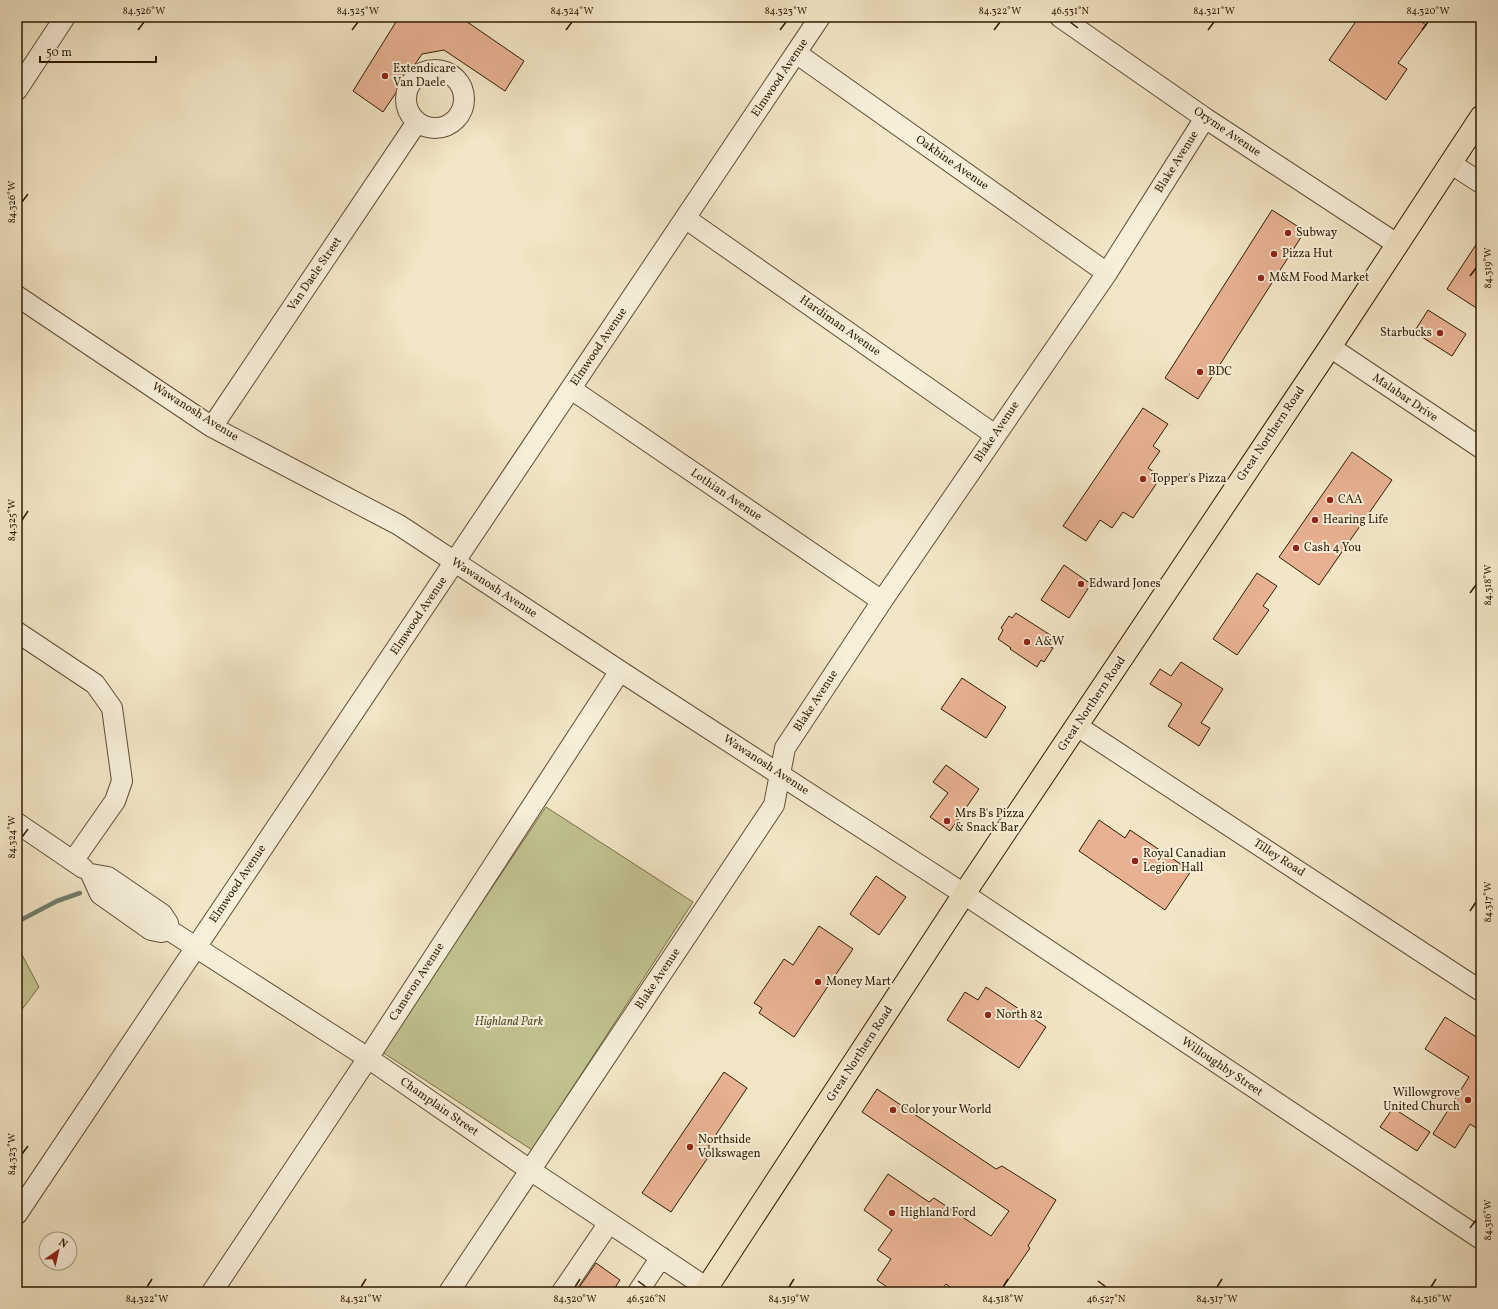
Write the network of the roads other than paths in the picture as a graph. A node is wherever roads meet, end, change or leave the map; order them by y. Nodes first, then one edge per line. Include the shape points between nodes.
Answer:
1 (65, 17) edge
2 (820, 17) edge
3 (1060, 17) edge
4 (796, 53) junction
5 (17, 90) edge
6 (1481, 117) edge
7 (1205, 118) junction
8 (417, 122) dead end
9 (1450, 163) junction
10 (1481, 184) edge
11 (685, 218) junction
12 (1397, 244) junction
13 (1107, 273) junction
14 (17, 296) edge
15 (1330, 347) junction
16 (570, 389) junction
17 (212, 426) junction
18 (995, 434) junction
19 (1481, 448) edge
20 (454, 562) junction
21 (882, 601) junction
22 (17, 632) edge
23 (620, 671) junction
24 (1077, 726) junction
25 (780, 774) junction
26 (17, 823) edge
27 (73, 861) junction
28 (964, 894) junction
29 (196, 947) junction
30 (1481, 991) edge
31 (368, 1058) junction
32 (530, 1170) junction
33 (17, 1214) edge
34 (609, 1223) junction
35 (1481, 1239) edge
36 (661, 1257) junction
37 (706, 1290) edge
38 (212, 1292) edge
39 (449, 1292) edge
40 (562, 1292) edge
41 (638, 1292) edge

1 - 5 street
2 - 4 street, Elmwood Avenue
3 - 7 street, Oryme Avenue
4 - 11 street, Elmwood Avenue
4 - 13 street, Oakbine Avenue
6 - 9 main road, Great Northern Road
7 - 12 street, Oryme Avenue
7 - 13 street, Blake Avenue
8 - 17 street, Van Daele Street
9 - 10 street
9 - 12 main road, Great Northern Road
11 - 16 street, Elmwood Avenue
11 - 18 street, Hardiman Avenue
12 - 15 main road, Great Northern Road
13 - 18 street, Blake Avenue
14 - 17 street, Wawanosh Avenue
15 - 19 street, Malabar Drive
15 - 24 main road, Great Northern Road
16 - 20 street, Elmwood Avenue
16 - 21 street, Lothian Avenue
17 - 20 street, Wawanosh Avenue via 399,525
18 - 21 street, Blake Avenue
20 - 23 street, Wawanosh Avenue
20 - 29 street, Elmwood Avenue
21 - 25 street, Blake Avenue via 785,748
22 - 27 street via 95,684 112,708 122,780 115,802
23 - 25 street, Wawanosh Avenue
23 - 31 street, Cameron Avenue
24 - 28 main road, Great Northern Road
24 - 30 street, Tilley Road
25 - 28 street, Wawanosh Avenue
25 - 32 street, Blake Avenue via 774,805
26 - 27 street, Champlain Street
27 - 29 street, Champlain Street via 91,874 108,877 162,914 169,930
28 - 35 street, Willoughby Street
28 - 37 main road, Great Northern Road
29 - 31 street, Champlain Street
29 - 33 street, Elmwood Avenue
31 - 32 street, Champlain Street
31 - 38 street, Cameron Avenue
32 - 34 street, Champlain Street
32 - 39 street, Blake Avenue
34 - 36 street, Champlain Street
34 - 40 street
36 - 37 street, Champlain Street
36 - 41 street

